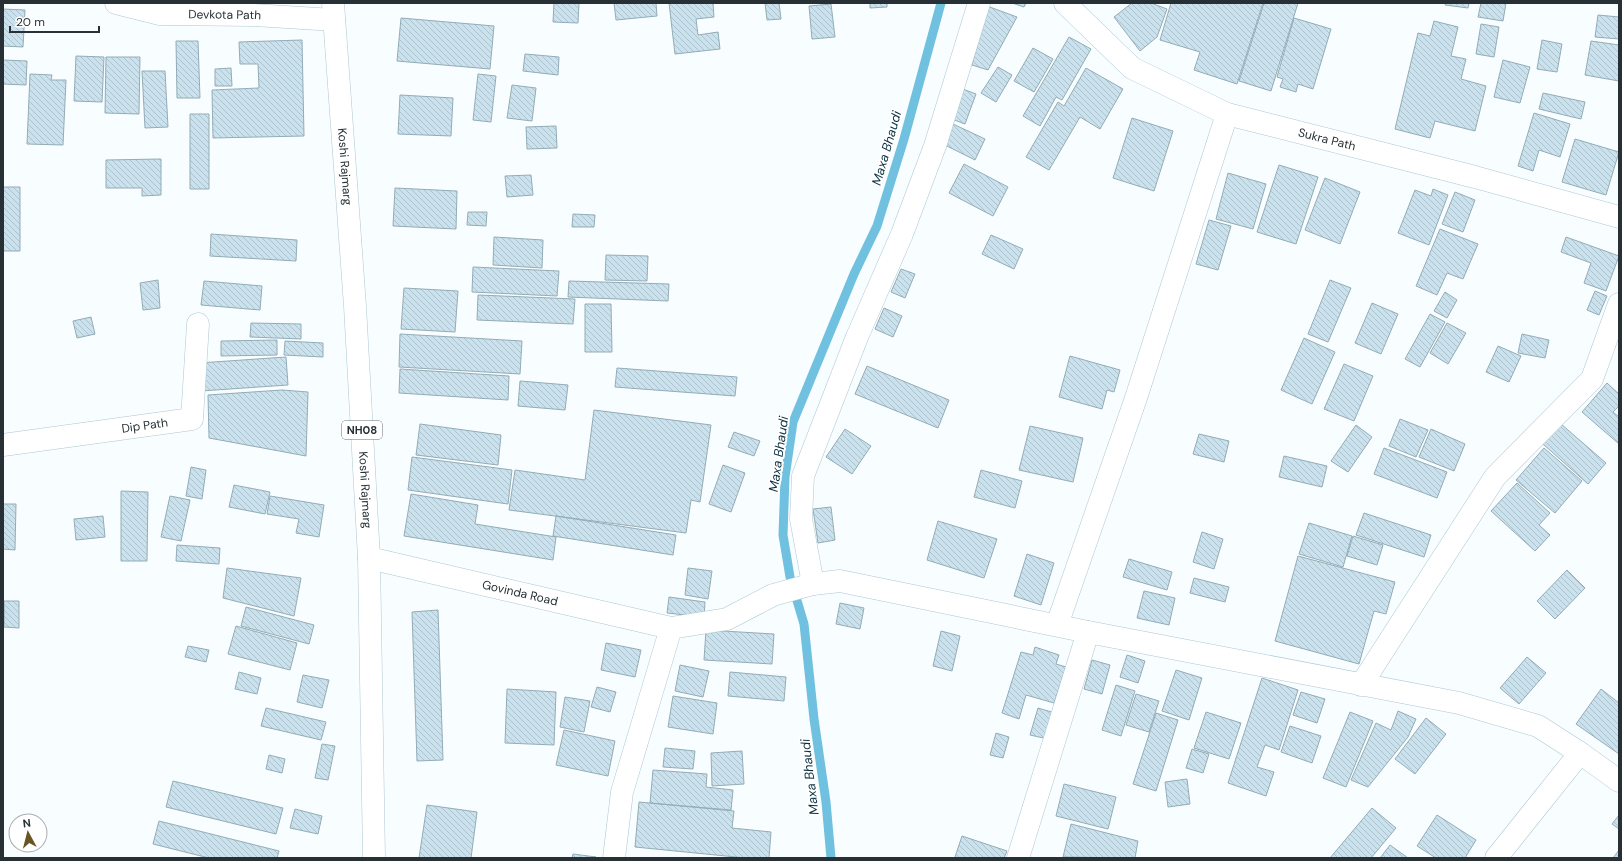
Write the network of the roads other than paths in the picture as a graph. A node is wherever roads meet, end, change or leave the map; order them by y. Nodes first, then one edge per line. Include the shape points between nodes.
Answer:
1 (116, 3) edge
2 (979, 3) edge
3 (1065, 3) edge
4 (333, 11) edge
5 (1227, 114) junction
6 (1619, 217) edge
7 (1619, 304) edge
8 (198, 324) dead end
9 (3, 445) edge
10 (369, 558) junction
11 (813, 584) junction
12 (1057, 625) junction
13 (671, 628) junction
14 (1088, 632) junction
15 (1361, 685) junction
16 (1580, 754) junction
17 (1618, 777) edge
18 (374, 858) edge
19 (614, 858) edge
20 (1018, 858) edge
21 (1496, 858) edge

1 - 4 street, Devkota Path via 160,14 253,15
2 - 11 street via 935,146 902,234 857,337 803,476 801,519
3 - 5 street, Sukra Path via 1132,68
4 - 10 street, Koshi Rajmarg / NH08 via 354,298
5 - 6 street, Sukra Path via 1475,177
5 - 12 street via 1136,398
7 - 15 street via 1592,379 1495,477
8 - 9 street, Dip Path via 192,419
10 - 13 street, Govinda Road
10 - 18 street, Koshi Rajmarg / NH08
11 - 12 street, Govinda Road via 840,581
11 - 13 street, Govinda Road via 773,594 727,619
12 - 14 street, Govinda Road
13 - 19 street via 622,792
14 - 15 street, Govinda Road
14 - 20 street
15 - 16 street, Govinda Road via 1459,703 1538,726
16 - 17 street, Govinda Road
16 - 21 street

